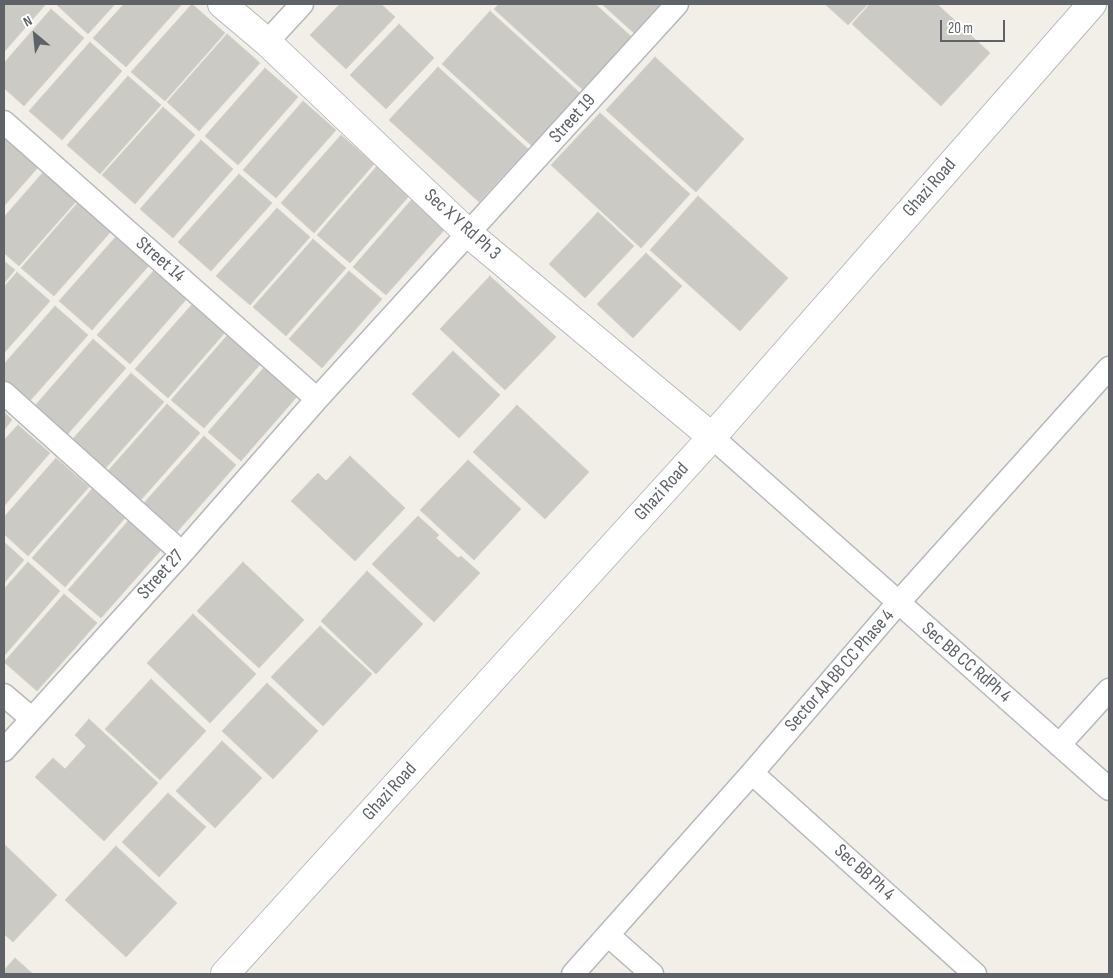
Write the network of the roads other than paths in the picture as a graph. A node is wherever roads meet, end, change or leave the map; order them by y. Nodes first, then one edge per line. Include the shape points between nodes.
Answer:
1 (222, 4) edge
2 (302, 4) edge
3 (677, 4) edge
4 (1092, 4) edge
5 (267, 42) junction
6 (4, 122) edge
7 (469, 234) junction
8 (1109, 368) edge
9 (4, 393) edge
10 (317, 399) junction
11 (712, 437) junction
12 (182, 553) junction
13 (898, 603) junction
14 (1109, 690) edge
15 (4, 695) edge
16 (31, 718) junction
17 (1059, 745) junction
18 (4, 750) edge
19 (752, 773) junction
20 (1109, 789) edge
21 (608, 935) junction
22 (225, 974) edge
23 (572, 974) edge
24 (652, 974) edge
25 (975, 974) edge

1 - 5 main road, Sec X Y Rd Ph 3
2 - 5 street
3 - 7 street, Street 19
4 - 11 main road, Ghazi Road
5 - 7 main road, Sec X Y Rd Ph 3
6 - 10 street, Street 14
7 - 10 street, Street 19
7 - 11 main road, Sec X Y Rd Ph 3
8 - 13 street, Sector AA BB CC Phase 4
9 - 12 street
10 - 12 street, Street 27
11 - 13 street, Sec BB CC RdPh 4
11 - 22 main road, Ghazi Road
12 - 16 street, Street 27
13 - 17 street, Sec BB CC RdPh 4
13 - 19 street, Sector AA BB CC Phase 4
14 - 17 street
15 - 16 street
16 - 18 street, Street 27
17 - 20 street, Sec BB CC RdPh 4
19 - 21 street, Sector AA BB CC Phase 4
19 - 25 street, Sec BB Ph 4
21 - 23 street, Sector AA BB CC Phase 4
21 - 24 street

